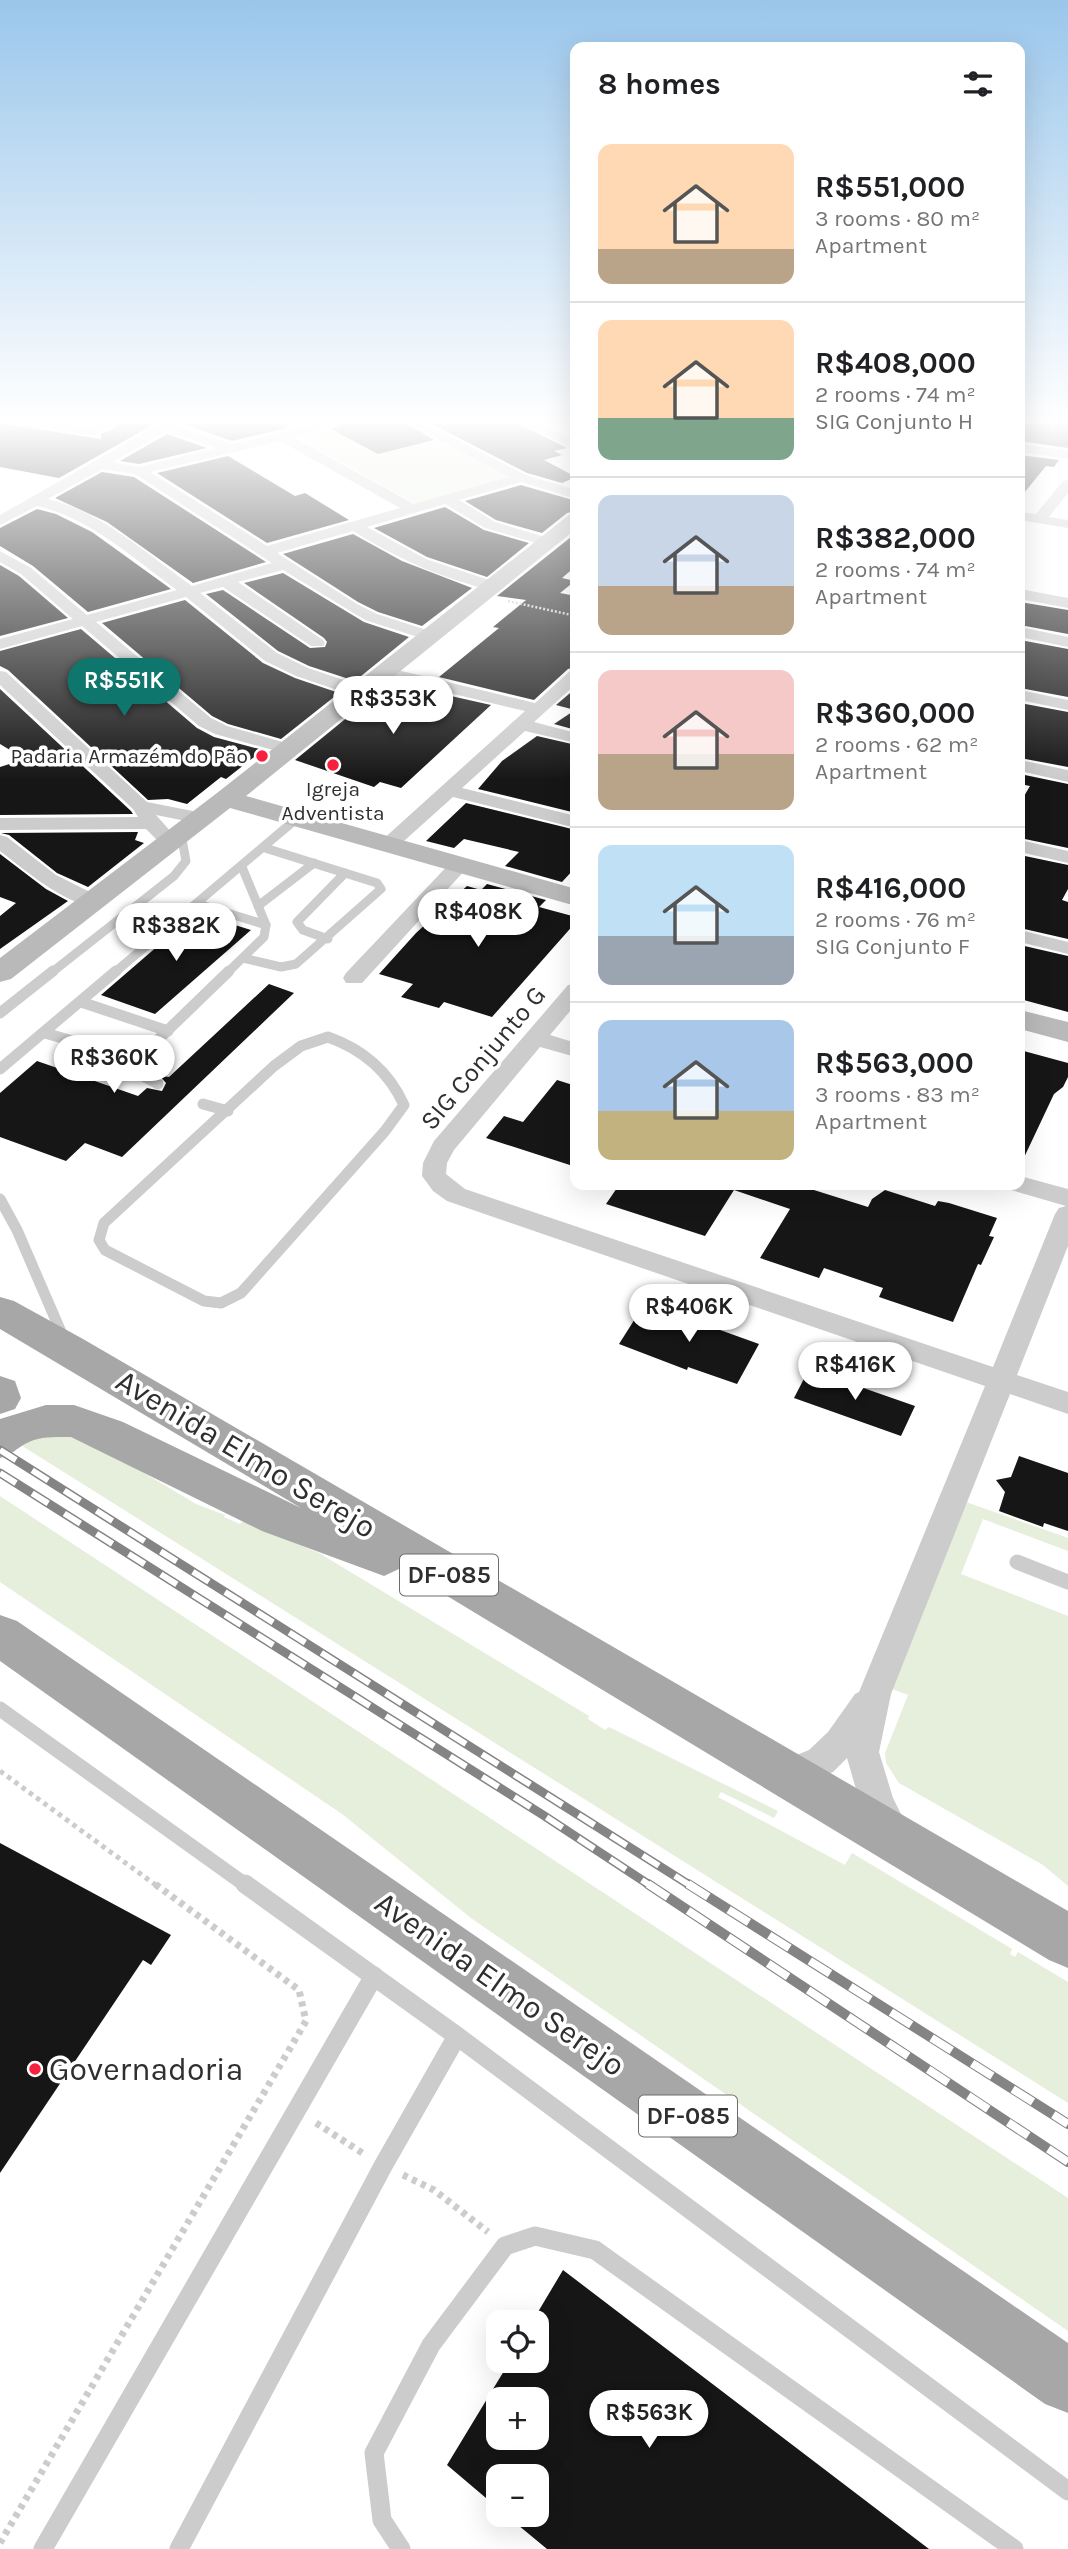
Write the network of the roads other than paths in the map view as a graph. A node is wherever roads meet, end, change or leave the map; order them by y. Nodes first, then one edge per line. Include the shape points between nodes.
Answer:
1 (119, 542) edge
2 (248, 542) edge
3 (299, 542) edge
4 (381, 542) edge
5 (551, 542) edge
6 (264, 552) junction
7 (0, 556) edge
8 (283, 565) junction
9 (225, 581) junction
10 (189, 591) junction
11 (487, 591) junction
12 (1025, 595) edge
13 (1068, 603) edge
14 (85, 621) junction
15 (1025, 633) edge
16 (430, 636) junction
17 (1068, 642) edge
18 (317, 643) dead end
19 (0, 644) edge
20 (385, 672) junction
21 (0, 676) edge
22 (570, 680) edge
23 (361, 692) junction
24 (1025, 696) edge
25 (1068, 705) edge
26 (537, 709) junction
27 (520, 724) junction
28 (570, 736) edge
29 (287, 749) junction
30 (1025, 766) edge
31 (1068, 776) edge
32 (449, 790) junction
33 (226, 799) junction
34 (146, 814) junction
35 (201, 818) junction
36 (296, 820) junction
37 (570, 820) edge
38 (0, 824) edge
39 (175, 838) junction
40 (0, 841) edge
41 (388, 845) junction
42 (1025, 847) edge
43 (265, 848) junction
44 (1068, 857) edge
45 (314, 863) junction
46 (459, 865) junction
47 (242, 867) junction
48 (345, 873) junction
49 (570, 896) edge
50 (93, 901) junction
51 (198, 904) junction
52 (258, 906) junction
53 (266, 925) junction
54 (1025, 937) edge
55 (328, 939) junction
56 (1068, 948) edge
57 (243, 958) junction
58 (0, 973) edge
59 (354, 978) dead end
60 (570, 998) edge
61 (81, 1002) junction
62 (0, 1013) edge
63 (1025, 1020) edge
64 (168, 1031) junction
65 (45, 1032) junction
66 (1068, 1032) edge
67 (538, 1039) junction
68 (570, 1048) edge
69 (137, 1060) junction
70 (0, 1069) edge
71 (158, 1084) dead end
72 (203, 1104) dead end
73 (228, 1111) junction
74 (1025, 1185) edge
75 (1068, 1198) edge
76 (0, 1199) edge
77 (1068, 1214) edge
78 (0, 1311) edge
79 (69, 1349) junction
80 (1001, 1379) junction
81 (0, 1392) edge
82 (0, 1398) edge
83 (1068, 1403) edge
84 (0, 1442) edge
85 (1017, 1562) dead end
86 (1068, 1581) edge
87 (475, 1591) junction
88 (0, 1635) edge
89 (874, 1694) junction
90 (5, 1717) edge
91 (787, 1775) junction
92 (898, 1840) junction
93 (1068, 1941) edge
94 (374, 1976) junction
95 (457, 2036) junction
96 (1068, 2381) edge
97 (1068, 2491) edge
98 (43, 2549) edge
99 (180, 2549) edge
100 (401, 2549) edge
101 (1014, 2549) edge

1 - 10 street
2 - 6 street
3 - 6 street
4 - 11 street via 413,561
5 - 11 street
6 - 8 street
7 - 14 street via 26,571
8 - 9 street
8 - 16 street via 371,617
9 - 10 street
9 - 18 street
10 - 14 street
10 - 23 street via 271,657 302,673
11 - 16 street
12 - 13 street
14 - 19 street
14 - 29 street via 205,722
15 - 17 street
16 - 20 street
20 - 23 street
20 - 26 street
21 - 34 street
22 - 26 street
23 - 29 street
24 - 25 street
26 - 27 street
27 - 28 street
27 - 32 street
29 - 33 street
30 - 31 street
32 - 37 street
32 - 41 street
33 - 35 street
33 - 36 street
34 - 35 street
34 - 38 street
34 - 39 street
35 - 39 street
36 - 41 street
36 - 43 lane
39 - 50 street
39 - 62 lane via 186,861 174,876
40 - 50 street via 49,879
41 - 46 street
42 - 44 street
43 - 45 lane
43 - 47 lane
45 - 48 lane
45 - 52 lane
46 - 49 street
46 - 59 street
47 - 51 lane
47 - 52 lane
48 - 55 lane via 297,922 303,930
48 - 55 lane via 377,883 381,889
50 - 58 street
51 - 53 lane
51 - 61 lane
52 - 53 lane
53 - 57 lane via 264,937
54 - 56 street
55 - 57 lane via 290,966
57 - 64 lane
60 - 67 street, SIG Conjunto G
61 - 64 lane
61 - 65 lane
63 - 66 street
64 - 69 lane
65 - 69 lane
65 - 70 lane
67 - 68 street
67 - 80 street, SIG Conjunto G via 443,1147 434,1175 442,1185 456,1195
69 - 71 lane via 143,1076
72 - 73 lane
73 - 73 lane via 104,1223 98,1235 100,1247 108,1254 204,1301 221,1303 241,1293 404,1105 399,1091 370,1061 341,1040 328,1037 291,1053
74 - 75 street
76 - 79 lane
77 - 80 street
78 - 79 main road, Avenida Elmo Serejo / DF-085
79 - 87 main road, Avenida Elmo Serejo / DF-085
80 - 83 street
80 - 89 street
81 - 82 main road
84 - 87 main road via 9,1432 46,1421 74,1421 278,1518
85 - 86 lane
87 - 91 main road, Avenida Elmo Serejo / DF-085
88 - 96 main road, Avenida Elmo Serejo / DF-085
89 - 91 street via 821,1761
89 - 92 street via 862,1752 877,1803
90 - 94 lane
91 - 92 main road, Avenida Elmo Serejo / DF-085
92 - 93 main road, Avenida Elmo Serejo / DF-085
94 - 95 lane
94 - 98 lane
95 - 97 lane
95 - 99 lane via 376,2178
100 - 101 lane via 382,2520 374,2453 431,2345 505,2246 535,2236 595,2250

